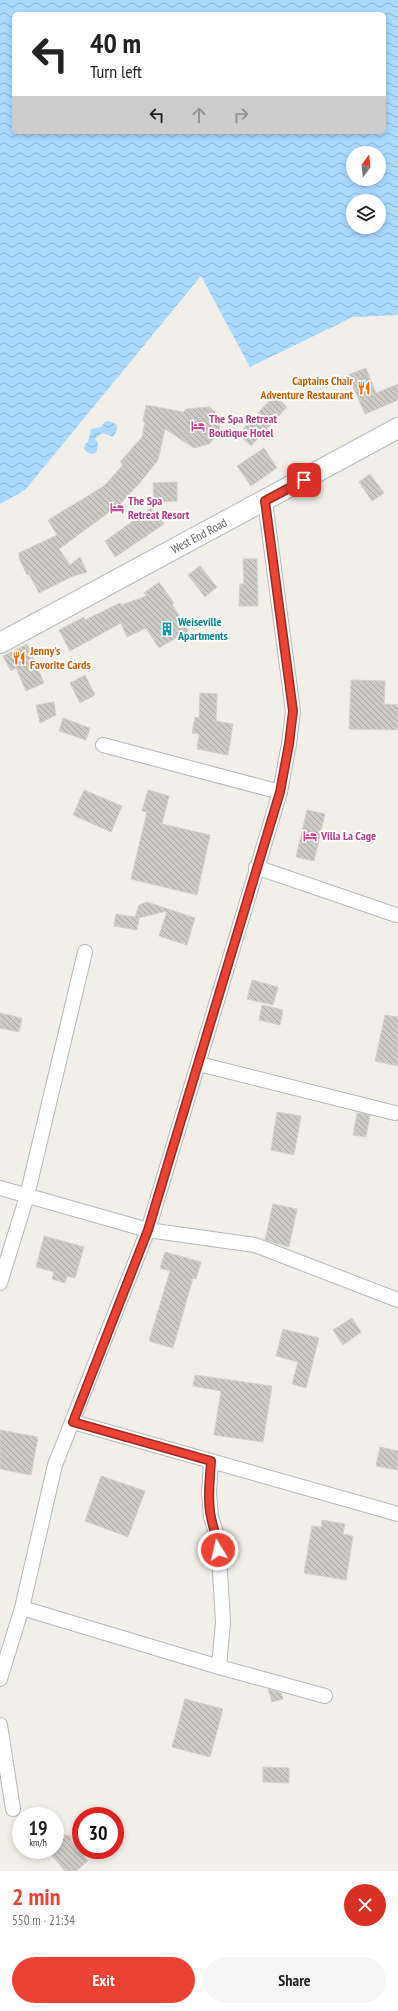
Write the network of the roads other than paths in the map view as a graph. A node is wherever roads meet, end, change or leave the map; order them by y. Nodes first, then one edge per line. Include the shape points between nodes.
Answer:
1 (398, 428) edge
2 (265, 501) junction
3 (0, 644) edge
4 (103, 745) dead end
5 (280, 792) junction
6 (256, 867) junction
7 (396, 915) dead end
8 (86, 952) dead end
9 (199, 1064) junction
10 (395, 1113) dead end
11 (0, 1188) edge
12 (27, 1196) junction
13 (148, 1230) junction
14 (0, 1283) edge
15 (398, 1300) edge
16 (73, 1422) junction
17 (211, 1461) junction
18 (398, 1514) edge
19 (22, 1608) junction
20 (219, 1667) junction
21 (0, 1679) edge
22 (325, 1696) dead end
23 (0, 1725) edge
24 (13, 1807) edge

1 - 2 main road, West End Road
2 - 3 main road, West End Road
2 - 5 street via 293,711
4 - 5 street
5 - 6 street
6 - 7 street
6 - 9 street
8 - 12 street
9 - 10 street
9 - 13 street
11 - 12 street
12 - 13 street
12 - 14 street
13 - 15 street via 255,1245
13 - 16 street
16 - 17 street
16 - 19 street via 55,1465
17 - 18 street
17 - 20 street via 209,1492 211,1516 218,1538 223,1622
19 - 20 street
19 - 21 street
20 - 22 street
23 - 24 street

